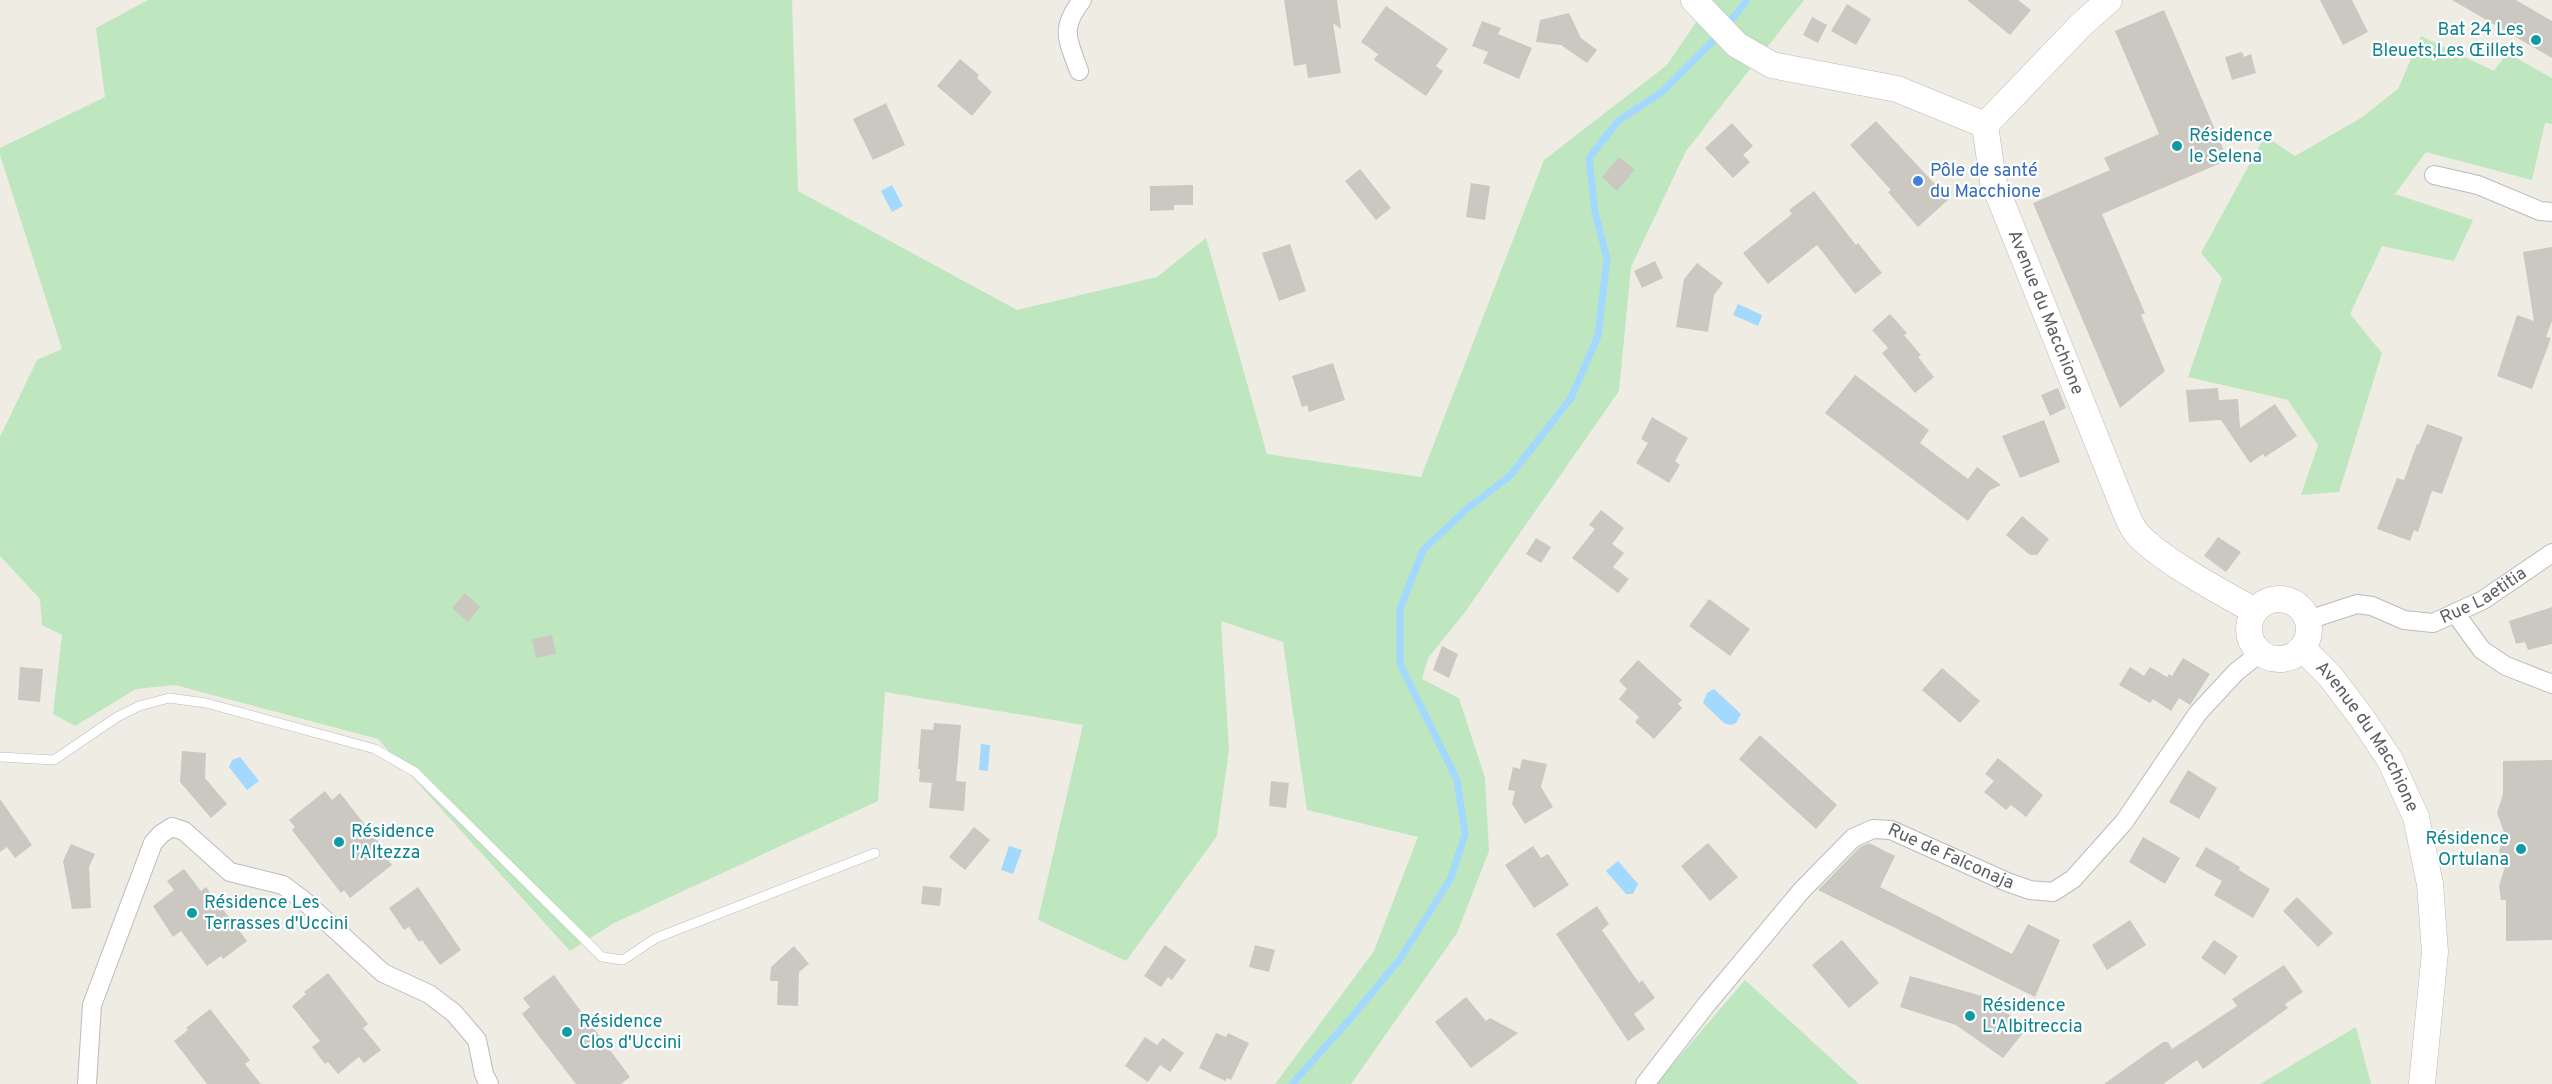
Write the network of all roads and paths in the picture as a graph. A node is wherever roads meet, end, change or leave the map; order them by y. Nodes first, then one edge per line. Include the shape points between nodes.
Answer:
1 (1082, 0) edge
2 (2109, 0) edge
3 (1695, 1) edge
4 (1079, 71) dead end
5 (1985, 125) junction
6 (2434, 175) dead end
7 (2552, 212) edge
8 (2552, 553) edge
9 (2254, 610) junction
10 (2455, 613) junction
11 (2308, 620) junction
12 (2302, 648) junction
13 (2260, 653) junction
14 (2552, 684) edge
15 (0, 757) edge
16 (875, 853) dead end
17 (87, 1084) edge
18 (489, 1084) edge
19 (1645, 1084) edge
20 (2422, 1084) edge

1 - 4 street via 1071,14 1066,33
2 - 5 main road
3 - 5 main road via 1737,45 1772,64 1897,89
5 - 9 main road, Avenue du Macchione via 1993,181 2135,531 2155,550
6 - 7 street via 2478,185 2540,211
8 - 10 street, Rue Laetitia via 2483,600
9 - 11 main road via 2275,599 2287,600 2296,604
9 - 13 main road via 2248,633
10 - 11 street, Rue Laetitia via 2433,623 2404,621 2372,606 2357,604
10 - 14 street via 2482,650 2506,666
11 - 12 main road via 2309,630
12 - 13 main road via 2282,659
12 - 20 main road, Avenue du Macchione via 2330,676 2362,718 2390,760 2416,817 2430,884 2435,952
13 - 19 street, Rue de Falconaja via 2198,712 2124,822 2073,879 2053,891 2031,890 2007,882 1891,830 1873,829 1854,838 1802,890
15 - 16 lane via 54,760 117,717 169,698 206,703 375,749 415,772 602,957 623,960 656,938
17 - 18 street via 92,1005 153,843 172,827 184,831 230,872 283,885 383,973 429,994 462,1021 477,1040

